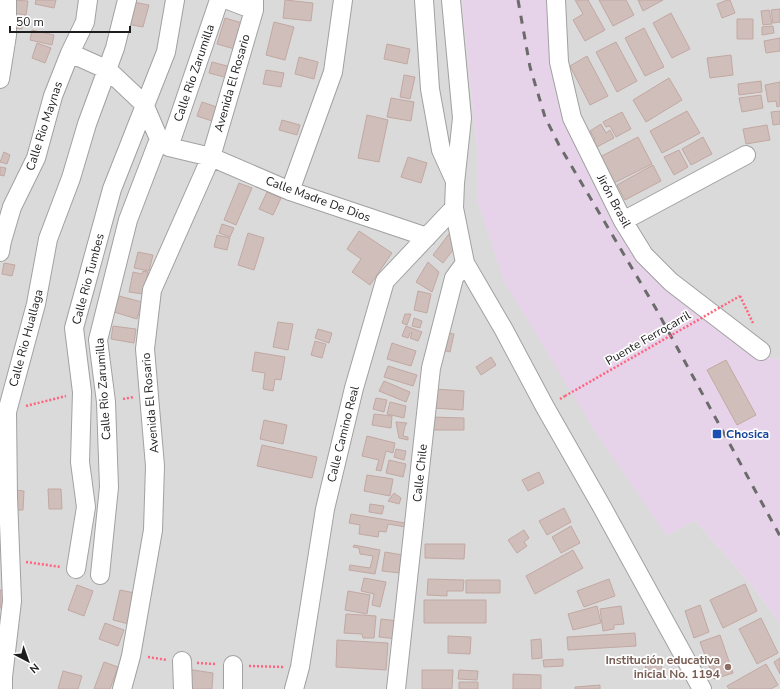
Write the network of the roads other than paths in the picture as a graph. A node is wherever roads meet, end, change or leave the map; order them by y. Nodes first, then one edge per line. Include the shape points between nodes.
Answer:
1 (7, 0) edge
2 (88, 0) edge
3 (127, 0) edge
4 (175, 0) edge
5 (219, 0) edge
6 (228, 0) edge
7 (343, 0) edge
8 (424, 0) edge
9 (451, 0) edge
10 (556, 0) edge
11 (254, 5) edge
12 (70, 53) junction
13 (108, 70) junction
14 (0, 80) edge
15 (144, 104) junction
16 (164, 143) junction
17 (746, 155) dead end
18 (211, 157) junction
19 (455, 182) junction
20 (290, 191) junction
21 (454, 208) junction
22 (623, 221) junction
23 (427, 237) junction
24 (0, 252) edge
25 (465, 263) junction
26 (761, 351) dead end
27 (76, 570) road end
28 (100, 575) dead end
29 (182, 661) dead end
30 (234, 666) dead end
31 (4, 689) edge
32 (122, 689) edge
33 (183, 689) edge
34 (233, 689) edge
35 (294, 689) edge
36 (396, 689) edge
37 (702, 689) edge

1 - 14 street via 7,35
2 - 12 street, Calle Rio Maynas via 85,22
3 - 13 street, Calle Rio Huallaga
4 - 15 street, Calle Rio Tumbes via 166,52
5 - 16 street, Calle Rio Zarumilla
6 - 11 street
7 - 20 street via 333,72
8 - 19 street via 430,89 441,150
9 - 19 street via 462,118
10 - 22 street, Jirón Brasil via 559,62 572,118
11 - 18 street, Avenida El Rosario
12 - 13 street
12 - 24 street, Calle Rio Maynas via 53,96 36,158 12,207
13 - 15 street
13 - 31 street, Calle Rio Huallaga via 48,239 36,304 7,412 12,601 3,677
15 - 16 street
15 - 27 street, Calle Rio Tumbes via 112,189 74,328 82,392 80,462 86,507
16 - 18 street, Calle Madre De Dios
16 - 28 street, Calle Rio Zarumilla via 128,220 98,340 106,402 108,488
17 - 22 street
18 - 20 street, Calle Madre De Dios
18 - 32 street, Avenida El Rosario via 152,290 145,349 156,466 153,530 131,656
19 - 21 street
20 - 23 street, Calle Madre De Dios
21 - 23 street, Calle Camino Real
21 - 25 street
22 - 26 street, Jirón Brasil via 644,255 671,282
23 - 35 street, Calle Camino Real via 385,281 354,388 325,509 300,667
25 - 36 street, Calle Chile via 454,278 431,368
25 - 37 street
29 - 33 street
30 - 34 street

